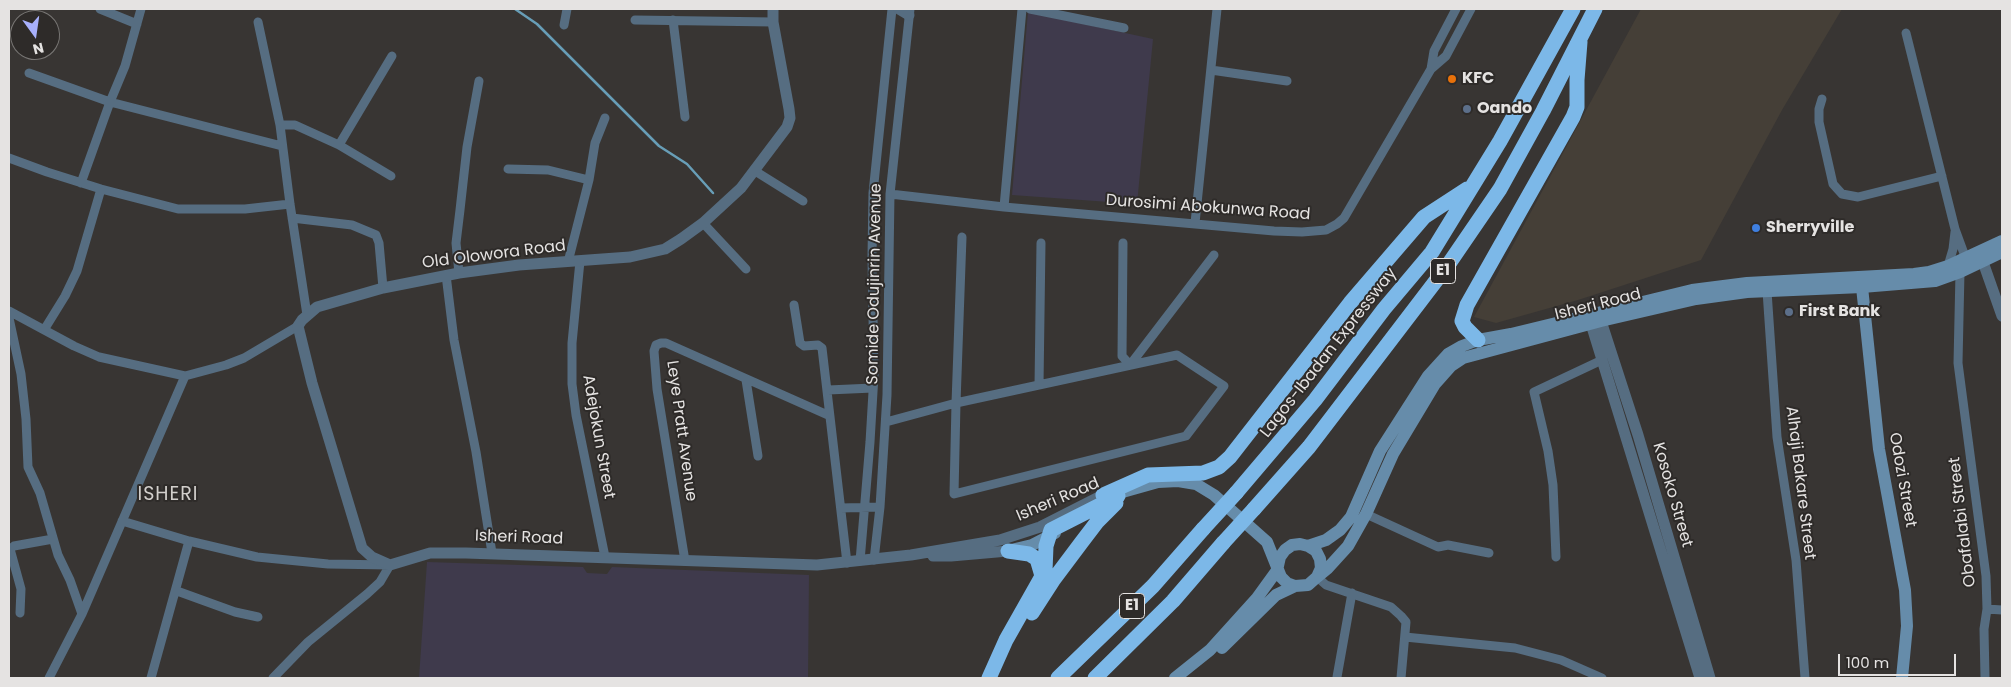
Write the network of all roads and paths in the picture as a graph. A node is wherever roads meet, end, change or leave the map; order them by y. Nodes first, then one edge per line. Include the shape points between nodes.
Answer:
1 (100, 9) edge
2 (141, 9) edge
3 (567, 9) edge
4 (773, 9) edge
5 (892, 9) edge
6 (1022, 9) edge
7 (1030, 9) edge
8 (1217, 9) edge
9 (1456, 9) edge
10 (1471, 9) edge
11 (1573, 9) edge
12 (1595, 9) edge
13 (906, 11) edge
14 (635, 20) dead end
15 (673, 20) junction
16 (258, 22) dead end
17 (773, 22) junction
18 (137, 24) junction
19 (564, 25) dead end
20 (1124, 28) dead end
21 (1582, 32) junction
22 (1906, 33) dead end
23 (392, 56) dead end
24 (1431, 69) junction
25 (1211, 70) junction
26 (29, 73) dead end
27 (478, 81) dead end
28 (1287, 81) dead end
29 (1822, 99) dead end
30 (110, 102) junction
31 (685, 117) dead end
32 (605, 118) dead end
33 (280, 125) junction
34 (339, 145) junction
35 (282, 146) junction
36 (9, 158) edge
37 (508, 169) dead end
38 (755, 171) junction
39 (391, 176) dead end
40 (1942, 176) junction
41 (589, 180) junction
42 (81, 183) junction
43 (1472, 186) junction
44 (101, 189) junction
45 (890, 194) junction
46 (804, 201) dead end
47 (290, 204) junction
48 (1004, 207) junction
49 (292, 218) junction
50 (703, 223) junction
51 (1195, 223) junction
52 (872, 225) junction
53 (889, 225) junction
54 (1955, 229) junction
55 (962, 237) dead end
56 (2002, 241) edge
57 (1041, 243) dead end
58 (1123, 243) dead end
59 (2002, 252) edge
60 (1214, 255) dead end
61 (1966, 259) junction
62 (574, 262) junction
63 (1983, 262) junction
64 (1948, 266) junction
65 (746, 269) dead end
66 (459, 272) junction
67 (1960, 272) junction
68 (446, 275) junction
69 (383, 288) junction
70 (1862, 288) junction
71 (1767, 291) junction
72 (794, 305) dead end
73 (9, 311) edge
74 (307, 315) junction
75 (2002, 316) edge
76 (9, 318) edge
77 (1596, 322) junction
78 (298, 326) junction
79 (44, 330) junction
80 (1478, 340) junction
81 (1602, 360) junction
82 (1130, 365) junction
83 (185, 376) junction
84 (746, 380) junction
85 (1039, 385) junction
86 (873, 388) junction
87 (828, 390) junction
88 (956, 403) junction
89 (830, 416) junction
90 (886, 422) junction
91 (1633, 437) junction
92 (758, 456) dead end
93 (1130, 491) junction
94 (1103, 495) junction
95 (1214, 495) junction
96 (1116, 503) junction
97 (865, 507) junction
98 (880, 507) junction
99 (841, 508) junction
100 (1366, 514) junction
101 (122, 521) junction
102 (1049, 537) junction
103 (53, 539) junction
104 (189, 541) junction
105 (1266, 542) junction
106 (1292, 545) junction
107 (1308, 546) junction
108 (1008, 551) junction
109 (492, 553) junction
110 (1489, 553) dead end
111 (912, 555) junction
112 (605, 557) junction
113 (1556, 558) dead end
114 (874, 560) junction
115 (685, 561) junction
116 (860, 561) junction
117 (846, 563) junction
118 (390, 565) junction
119 (1278, 567) junction
120 (1042, 577) junction
121 (1318, 577) junction
122 (1295, 586) junction
123 (177, 591) junction
124 (1352, 593) junction
125 (1987, 609) junction
126 (2002, 610) edge
127 (20, 613) dead end
128 (82, 614) junction
129 (258, 617) dead end
130 (1405, 637) junction
131 (1337, 677) edge
132 (49, 678) edge
133 (152, 678) edge
134 (274, 678) edge
135 (988, 678) edge
136 (997, 678) edge
137 (1058, 678) edge
138 (1095, 678) edge
139 (1175, 678) edge
140 (1189, 678) edge
141 (1401, 678) edge
142 (1602, 678) edge
143 (1700, 678) edge
144 (1710, 678) edge
145 (1805, 678) edge
146 (1902, 678) edge
147 (1985, 678) edge

1 - 18 street
2 - 18 street
3 - 19 street
4 - 17 street, Old Olowora Road
5 - 52 street
6 - 48 street
7 - 20 street
8 - 25 street
9 - 24 street, Durosimi Abokunwa Road via 1434,51
10 - 24 street via 1446,56
11 - 43 highway, Lagos-Ibadan Expressway / E1
12 - 21 highway, E1
13 - 45 street, Somide Odujinrin Avenue
14 - 15 street
15 - 17 street
15 - 31 street
16 - 33 street
17 - 38 street, Old Olowora Road via 790,118
18 - 30 street
21 - 80 highway via 1577,107 1573,117 1467,305 1462,320
21 - 138 highway, E1, bridge via 1500,188 1448,265 1309,447 1173,601
22 - 40 street
23 - 34 street
24 - 51 street, Durosimi Abokunwa Road via 1344,218 1337,224 1326,230 1302,232
25 - 28 street
25 - 51 street
26 - 30 street
27 - 66 street via 456,243
29 - 40 street via 1819,110 1821,131 1833,184 1842,194 1858,197
30 - 35 street
30 - 42 street
32 - 41 street, Adejokun Street via 595,143
33 - 34 street via 295,124
33 - 35 street
34 - 39 street
35 - 47 street
36 - 42 street
37 - 41 street via 548,170
38 - 46 street
38 - 50 street, Old Olowora Road
40 - 54 street
41 - 62 street, Adejokun Street
42 - 44 street
43 - 94 highway via 1424,217 1350,302 1219,467 1204,473 1148,475
43 - 137 highway, Lagos-Ibadan Expressway / E1, bridge via 1432,252 1315,400 1152,586
44 - 47 street via 178,210 246,209
44 - 79 street via 66,296
45 - 48 street, Durosimi Abokunwa Road
45 - 53 street, Somide Odujinrin Avenue
47 - 49 street
48 - 51 street, Durosimi Abokunwa Road
49 - 69 street via 352,225 376,235 380,243
49 - 74 street
50 - 62 street, Old Olowora Road via 673,244 652,253
50 - 65 street
52 - 53 street
52 - 86 street
53 - 90 street, Somide Odujinrin Avenue
54 - 61 street
54 - 64 street
55 - 88 street
56 - 61 main road, Isheri Road
57 - 85 street
58 - 82 street via 1122,356
59 - 63 main road, Isheri Road
60 - 82 street
61 - 64 main road, Isheri Road
62 - 66 street, Old Olowora Road
62 - 112 street, Adejokun Street via 572,384
63 - 67 main road, Isheri Road
63 - 75 street
64 - 80 main road, Isheri Road via 1914,274 1792,280 1692,290
66 - 68 street, Old Olowora Road
67 - 70 main road, Isheri Road via 1934,281
67 - 125 street, Obafalabi Street via 1958,363 1981,533
68 - 69 street, Old Olowora Road
68 - 109 street via 454,340
69 - 74 street, Old Olowora Road via 317,307
70 - 71 main road, Isheri Road
70 - 146 main road, Odozi Street via 1879,449 1905,590 1907,626
71 - 77 main road, Isheri Road via 1696,299
71 - 145 street, Alhaji Bakare Street via 1777,438 1796,560
72 - 87 street via 800,344 822,348
73 - 79 street, Old Olowora Road
74 - 78 street, Old Olowora Road
76 - 103 street via 22,381 28,467 40,493
77 - 81 street, Kosoko Street
77 - 91 street, Kosoko Street
77 - 100 main road, Isheri Road via 1491,349 1463,358 1451,366 1435,384 1411,424
78 - 83 street, Old Olowora Road via 244,358
78 - 118 street via 359,541 366,552
79 - 83 street, Old Olowora Road via 99,357
80 - 107 main road, Isheri Road via 1439,361 1380,451 1350,516 1340,530 1326,540
81 - 91 street, Kosoko Street
81 - 113 street via 1538,390 1534,395 1553,485
82 - 85 street
82 - 88 street via 1177,355 1224,386 1186,436 954,494
83 - 101 street
84 - 89 street, Leye Pratt Avenue
84 - 92 street
84 - 115 street, Leye Pratt Avenue via 666,343 656,345 657,389
85 - 88 street
86 - 87 street
86 - 97 street
87 - 89 street
88 - 90 street
89 - 99 street
90 - 98 street, Somide Odujinrin Avenue
91 - 143 street, Kosoko Street
91 - 144 street, Kosoko Street
93 - 94 main road, Isheri Road
93 - 95 main road, Isheri Road via 1158,482 1178,481 1196,484
93 - 102 highway via 1051,530
94 - 111 street, Isheri Road via 1022,534
95 - 96 main road, Isheri Road via 1174,485 1140,492
95 - 105 main road, Isheri Road
96 - 102 main road, Isheri Road
96 - 136 highway via 1097,522 1054,580 1014,643
97 - 98 street
97 - 99 street
97 - 116 street
98 - 114 street, Somide Odujinrin Avenue
99 - 117 street
100 - 110 street via 1438,546 1457,546
100 - 121 main road, Isheri Road via 1348,546
101 - 104 street
101 - 128 street
102 - 108 main road, Isheri Road
102 - 120 highway
103 - 127 street via 10,549 21,590
103 - 128 street
104 - 118 street via 266,558
104 - 123 street
105 - 106 main road, Isheri Road
105 - 119 main road, Isheri Road
106 - 107 main road, Isheri Road
106 - 119 main road via 1284,550
107 - 121 main road via 1320,559
108 - 111 street, Isheri Road via 951,556
108 - 120 highway via 1037,558
109 - 112 street, Isheri Road
109 - 118 street, Isheri Road via 430,553
111 - 114 street, Isheri Road
112 - 115 street, Isheri Road
114 - 116 street, Isheri Road
115 - 117 street, Isheri Road
116 - 117 street, Isheri Road
118 - 134 street via 380,582 308,642
119 - 122 main road, Isheri Road via 1281,577
119 - 139 main road via 1257,598 1210,650
120 - 135 highway
121 - 122 main road, Isheri Road via 1308,585
121 - 124 street via 1326,584
122 - 140 main road via 1276,595
123 - 129 street
123 - 133 street
124 - 130 street via 1391,607 1402,616 1406,622
124 - 131 street
125 - 126 street
125 - 147 street, Obafalabi Street
128 - 132 street
130 - 141 street
130 - 142 street via 1515,648 1561,660

